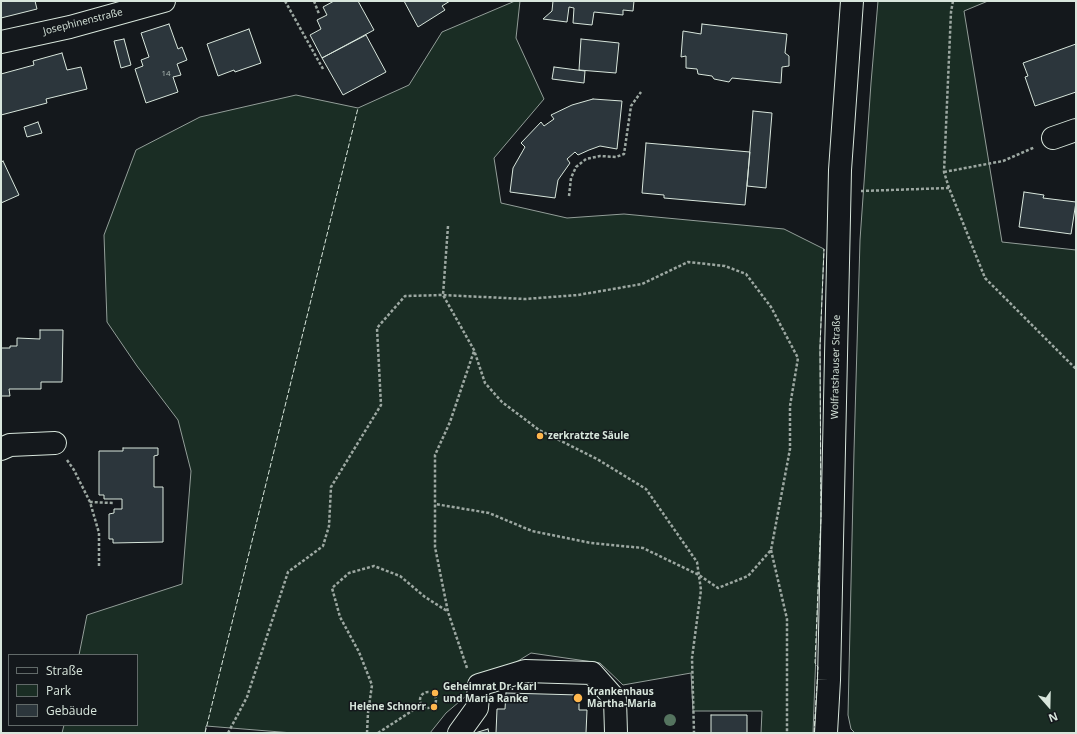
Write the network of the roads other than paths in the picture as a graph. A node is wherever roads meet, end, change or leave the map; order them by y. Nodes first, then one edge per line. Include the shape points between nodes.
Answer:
1 (164, 1) edge
2 (852, 1) edge
3 (1, 42) edge
4 (1076, 130) edge
5 (1053, 138) road end
6 (55, 443) road end
7 (1, 448) edge
8 (459, 733) edge
9 (616, 733) edge
10 (826, 733) edge

1 - 3 main road, Josephinenstraße via 70,27
2 - 10 main road, Wolfratshauser Straße via 840,192
4 - 5 main road
6 - 7 main road via 10,445
8 - 9 main road via 477,708 479,685 526,671 592,673 615,699

